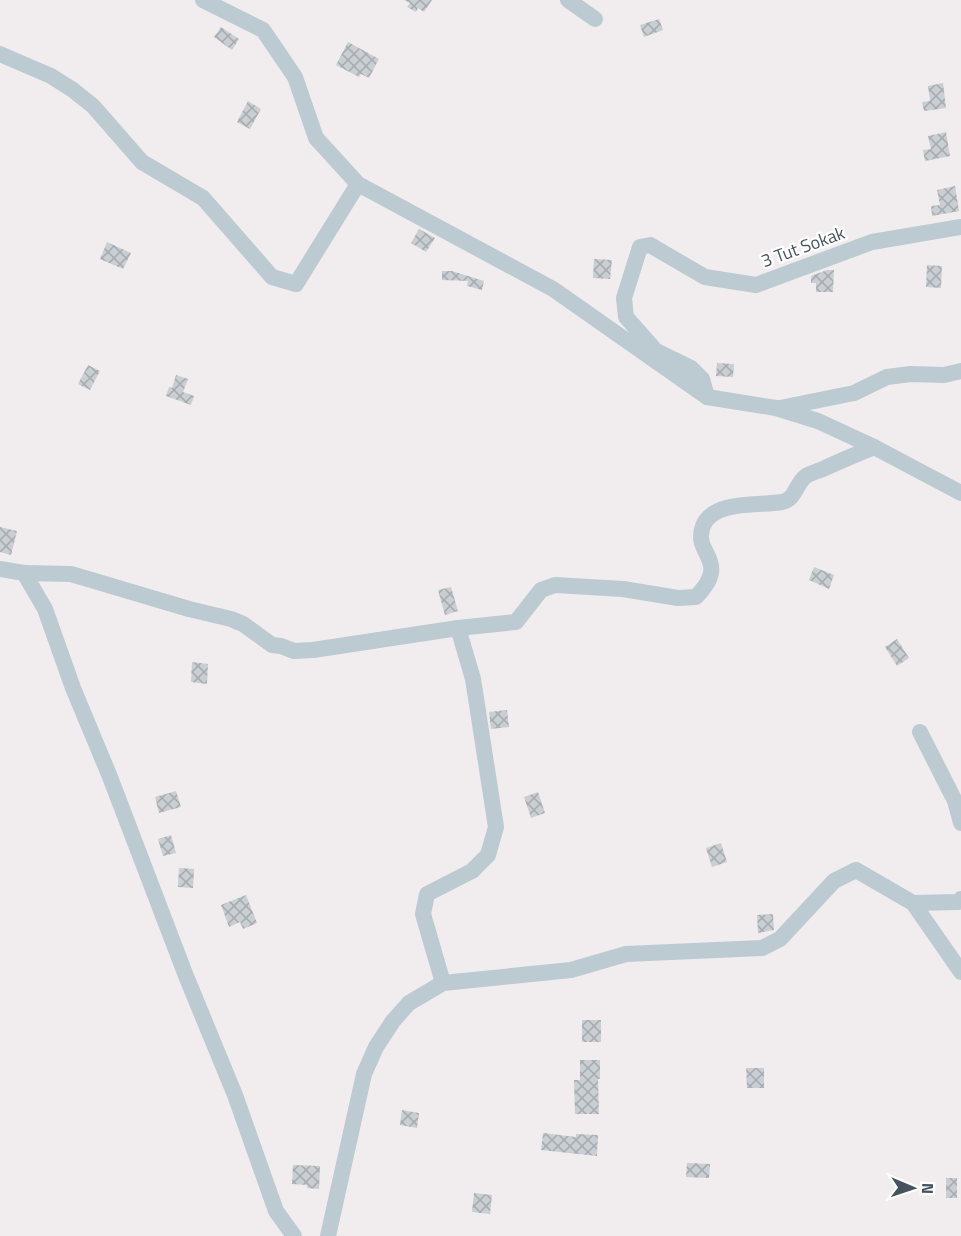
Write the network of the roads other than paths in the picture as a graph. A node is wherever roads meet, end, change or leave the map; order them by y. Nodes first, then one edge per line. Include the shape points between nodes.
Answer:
1 (203, 0) edge
2 (568, 0) edge
3 (595, 19) dead end
4 (0, 54) edge
5 (358, 184) junction
6 (961, 227) edge
7 (961, 371) edge
8 (706, 397) junction
9 (776, 408) junction
10 (874, 447) junction
11 (961, 493) edge
12 (0, 569) edge
13 (24, 573) junction
14 (458, 628) junction
15 (920, 732) dead end
16 (961, 823) edge
17 (961, 900) edge
18 (913, 903) junction
19 (961, 972) edge
20 (443, 983) junction
21 (294, 1236) edge
22 (328, 1236) edge

1 - 5 street via 263,30 295,76 316,138
2 - 3 street
4 - 5 street via 51,76 87,101 142,162 203,198 272,277 296,284
5 - 8 street via 553,289
6 - 8 street, 3 Tut Sokak via 872,242 756,285 705,277 650,246 640,247 624,298 626,317 656,351 691,368 702,379
7 - 9 street via 887,377 854,393
8 - 9 street
9 - 10 street via 818,421
10 - 11 street
10 - 14 street via 806,476 785,501 713,513 703,527 702,542 712,575 696,597 555,585 541,590 516,622
12 - 13 street
13 - 14 street via 71,574 231,619 272,645 294,651
13 - 21 street via 45,609 186,976 236,1095 276,1211
14 - 20 street via 472,679 496,827 488,855 471,871 427,894 423,914
15 - 16 street via 955,801
17 - 18 street
18 - 19 street
18 - 20 street via 856,870 834,881 780,939 762,948 626,954 571,969
20 - 22 street via 409,1003 376,1047 364,1074

